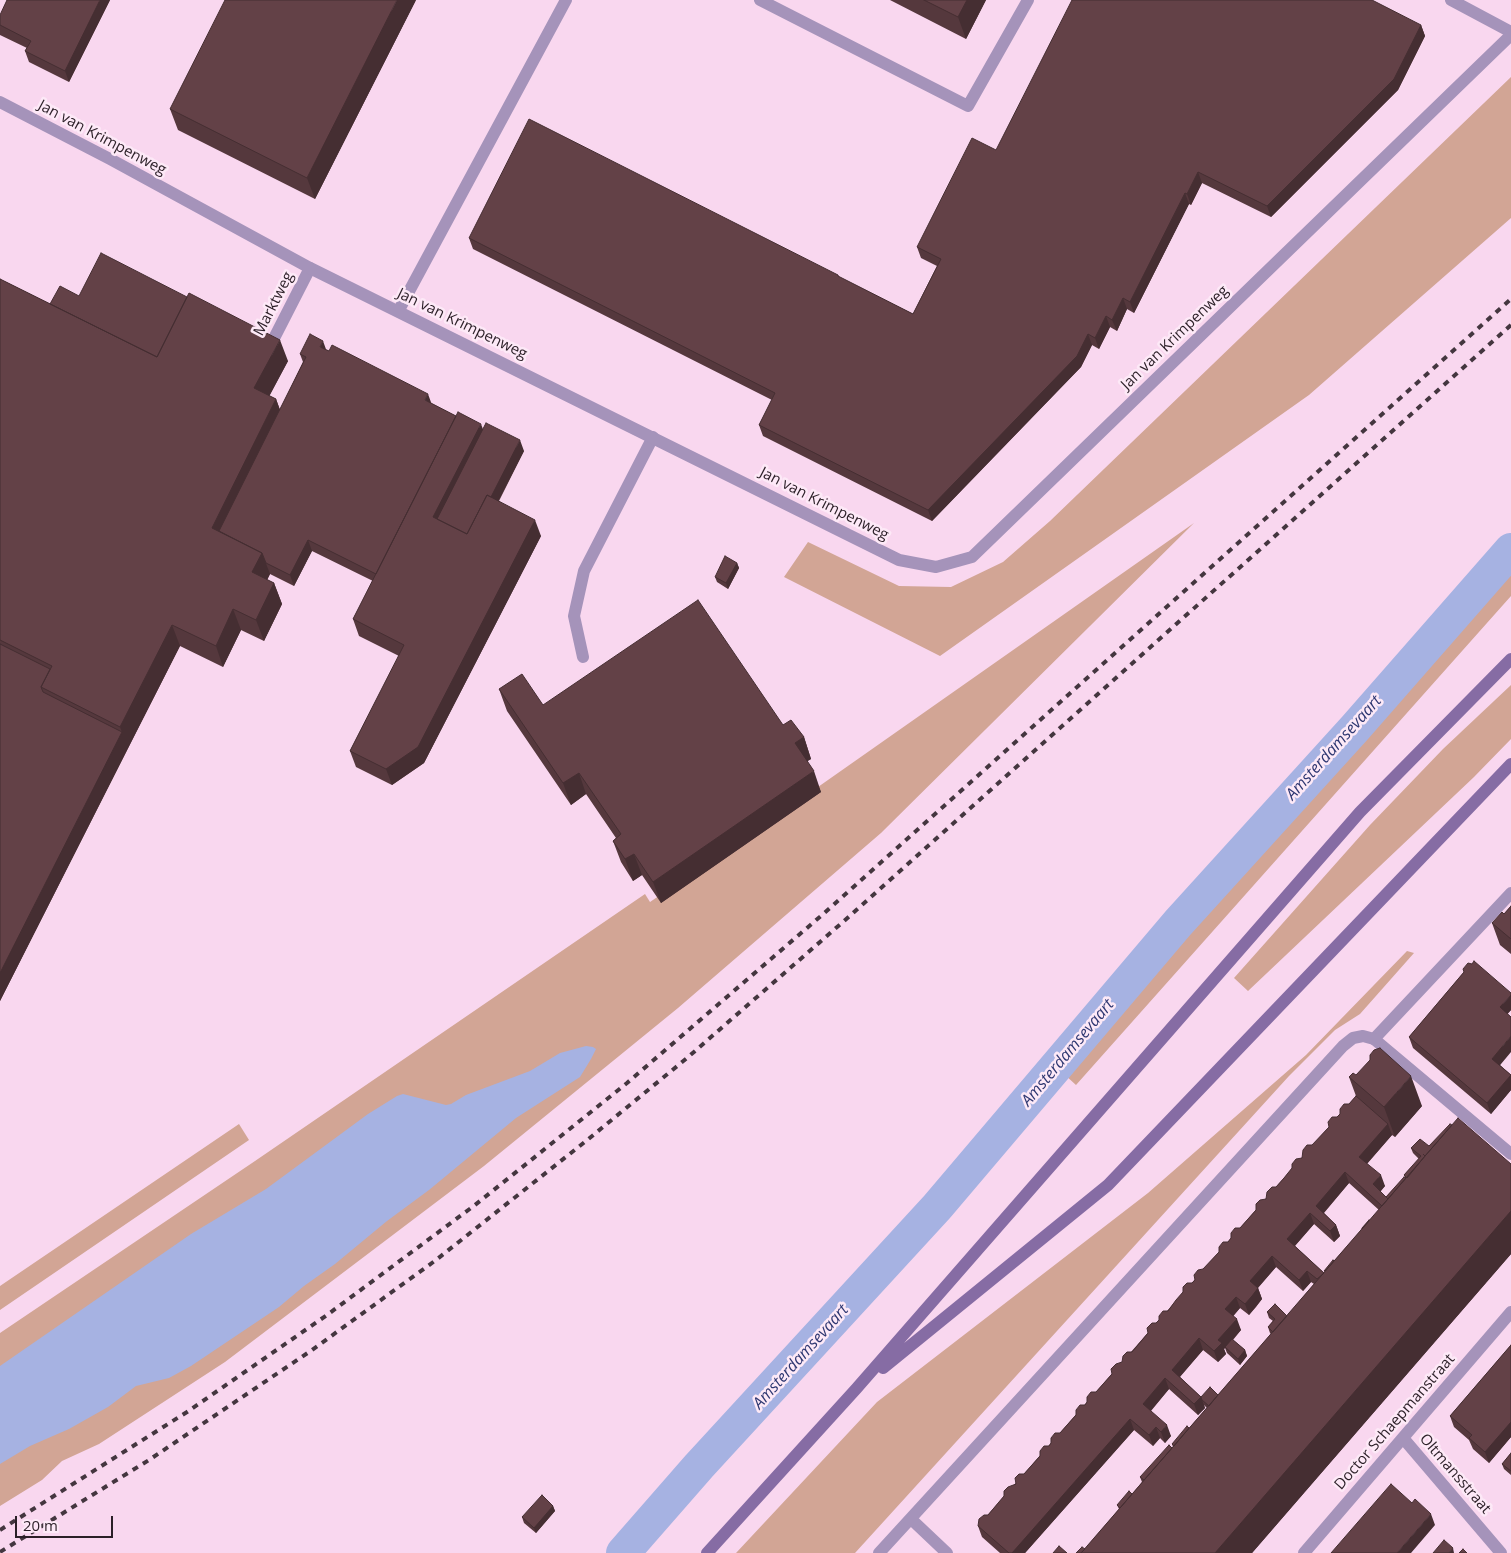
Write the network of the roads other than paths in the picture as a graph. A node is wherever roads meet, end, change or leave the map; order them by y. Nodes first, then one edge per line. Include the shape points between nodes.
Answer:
1 (566, 0) edge
2 (760, 0) edge
3 (1028, 0) edge
4 (1451, 0) edge
5 (1511, 34) edge
6 (0, 102) edge
7 (310, 268) junction
8 (399, 310) junction
9 (260, 366) edge
10 (653, 437) junction
11 (583, 657) dead end
12 (1511, 659) edge
13 (1511, 764) edge
14 (1511, 893) edge
15 (1374, 1039) junction
16 (1511, 1154) edge
17 (1511, 1312) edge
18 (856, 1389) junction
19 (1403, 1438) junction
20 (911, 1519) junction
21 (706, 1553) edge
22 (879, 1553) edge
23 (947, 1553) edge
24 (1304, 1553) edge
25 (1502, 1553) edge

1 - 8 street
2 - 3 street via 968,106
4 - 5 street
5 - 10 street, Jan van Krimpenweg via 972,558 936,567 899,560
6 - 7 street, Jan van Krimpenweg
7 - 8 street, Jan van Krimpenweg
7 - 9 street, Marktweg
8 - 10 street, Jan van Krimpenweg
10 - 11 street via 584,571 574,616
12 - 18 main road via 1360,812
13 - 18 main road via 1108,1185
14 - 15 street
15 - 16 street
15 - 20 street via 1353,1038 1343,1046
17 - 19 street, Doctor Schaepmanstraat
18 - 21 main road
19 - 24 street, Doctor Schaepmanstraat
19 - 25 street, Oltmansstraat
20 - 22 street
20 - 23 street

